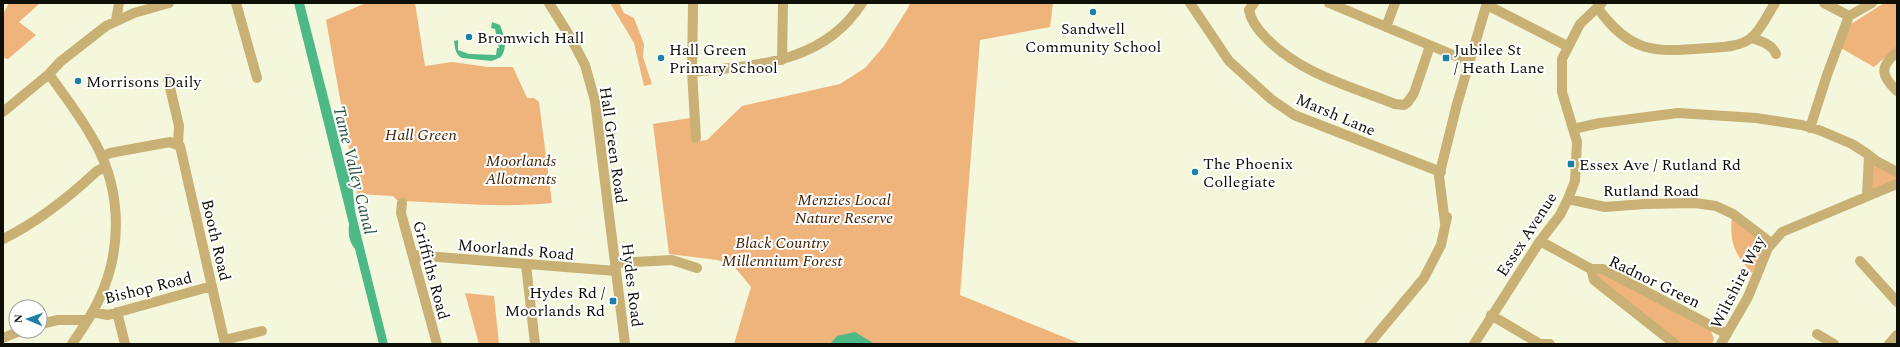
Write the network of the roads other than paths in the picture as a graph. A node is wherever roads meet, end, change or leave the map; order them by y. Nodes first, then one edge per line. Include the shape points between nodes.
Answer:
1 (119, 3) edge
2 (236, 3) edge
3 (549, 3) edge
4 (693, 3) edge
5 (783, 3) edge
6 (862, 3) edge
7 (1190, 3) edge
8 (1254, 3) edge
9 (1329, 3) edge
10 (1394, 3) edge
11 (1775, 3) edge
12 (1824, 3) edge
13 (1872, 3) edge
14 (162, 4) edge
15 (1487, 4) edge
16 (1599, 5) edge
17 (1849, 16) junction
18 (116, 20) junction
19 (1386, 27) junction
20 (1751, 38) junction
21 (1430, 46) junction
22 (1567, 46) junction
23 (1897, 52) edge
24 (1776, 54) dead end
25 (782, 60) junction
26 (1470, 62) junction
27 (692, 72) junction
28 (49, 74) junction
29 (257, 78) dead end
30 (168, 79) dead end
31 (1897, 91) edge
32 (3, 112) edge
33 (1810, 128) junction
34 (1572, 129) junction
35 (696, 138) dead end
36 (178, 144) junction
37 (1869, 156) junction
38 (102, 157) junction
39 (105, 167) junction
40 (1441, 172) junction
41 (1897, 172) edge
42 (1897, 184) edge
43 (1867, 196) junction
44 (1568, 199) junction
45 (402, 203) dead end
46 (611, 229) joint
47 (3, 239) edge
48 (1540, 241) junction
49 (1771, 243) junction
50 (414, 255) junction
51 (1860, 261) dead end
52 (526, 265) junction
53 (616, 267) junction
54 (697, 268) dead end
55 (1590, 269) junction
56 (212, 286) junction
57 (1897, 302) edge
58 (117, 312) junction
59 (1491, 314) junction
60 (90, 316) junction
61 (48, 322) edge
62 (262, 331) dead end
63 (1727, 334) junction
64 (1817, 334) dead end
65 (1897, 335) edge
66 (224, 342) edge
67 (72, 344) edge
68 (125, 344) edge
69 (437, 344) edge
70 (536, 344) edge
71 (625, 344) edge
72 (1370, 344) edge
73 (1474, 344) edge
74 (1540, 344) edge
75 (1550, 344) edge
76 (1675, 344) edge
77 (1721, 344) edge
78 (1834, 344) edge
79 (1889, 344) edge

1 - 18 street
2 - 29 street
3 - 46 street, Hall Green Road via 585,65 595,100
4 - 27 street
5 - 25 street
6 - 25 street via 836,35 802,53
7 - 40 street, Marsh Lane via 1229,61 1270,99 1294,115
8 - 21 street via 1249,10 1250,18 1280,52 1315,73 1395,104 1404,105 1412,99
9 - 19 street
10 - 19 street
11 - 20 street
12 - 17 street
13 - 17 street
14 - 18 street
15 - 22 street
15 - 26 street
16 - 20 street via 1604,17 1624,36 1652,50 1678,51 1723,47
16 - 22 street, Essex Avenue via 1580,24
17 - 33 street
18 - 28 street via 60,62
19 - 21 street
20 - 24 street via 1774,48
21 - 26 street
22 - 34 street, Essex Avenue via 1562,58 1562,92
23 - 31 street via 1885,64 1884,74 1885,79
25 - 27 street
26 - 40 street
27 - 35 street
28 - 32 street
28 - 38 street via 90,134
30 - 36 street, Booth Road via 179,126
33 - 34 street via 1756,118 1678,113
33 - 37 street via 1852,144
34 - 44 street, Essex Avenue via 1576,142 1575,181
36 - 38 street via 170,142 110,153
36 - 56 street, Booth Road via 182,152
37 - 41 street
37 - 43 street
38 - 39 street
39 - 47 street via 51,210
39 - 60 street via 112,186 116,243 108,276
40 - 72 street via 1439,183 1445,223 1441,245 1424,278
42 - 43 street, Wiltshire Way
43 - 49 street, Wiltshire Way via 1789,228
44 - 48 street, Essex Avenue via 1560,215
44 - 49 street, Rutland Road via 1605,206 1687,203 1716,206 1733,214
45 - 50 street, Griffiths Road via 402,213
46 - 53 street, Hydes Road
48 - 55 street
48 - 59 street, Essex Avenue
49 - 63 street, Wiltshire Way via 1748,297
50 - 52 street, Moorlands Road
50 - 69 street, Griffiths Road
51 - 57 street
52 - 53 street, Moorlands Road
52 - 70 street
53 - 54 street, Moorlands Road via 672,260
53 - 71 street, Hydes Road
55 - 63 street, Radnor Green via 1603,269
55 - 76 street via 1594,280
56 - 58 street, Bishop Road
56 - 66 street, Booth Road
58 - 60 street, Bishop Road
58 - 68 street
59 - 73 street, Essex Avenue
59 - 74 street
60 - 61 street, Bishop Road
60 - 67 street
62 - 66 street
63 - 77 street, Wiltshire Way
64 - 78 street
65 - 79 street
74 - 75 street

